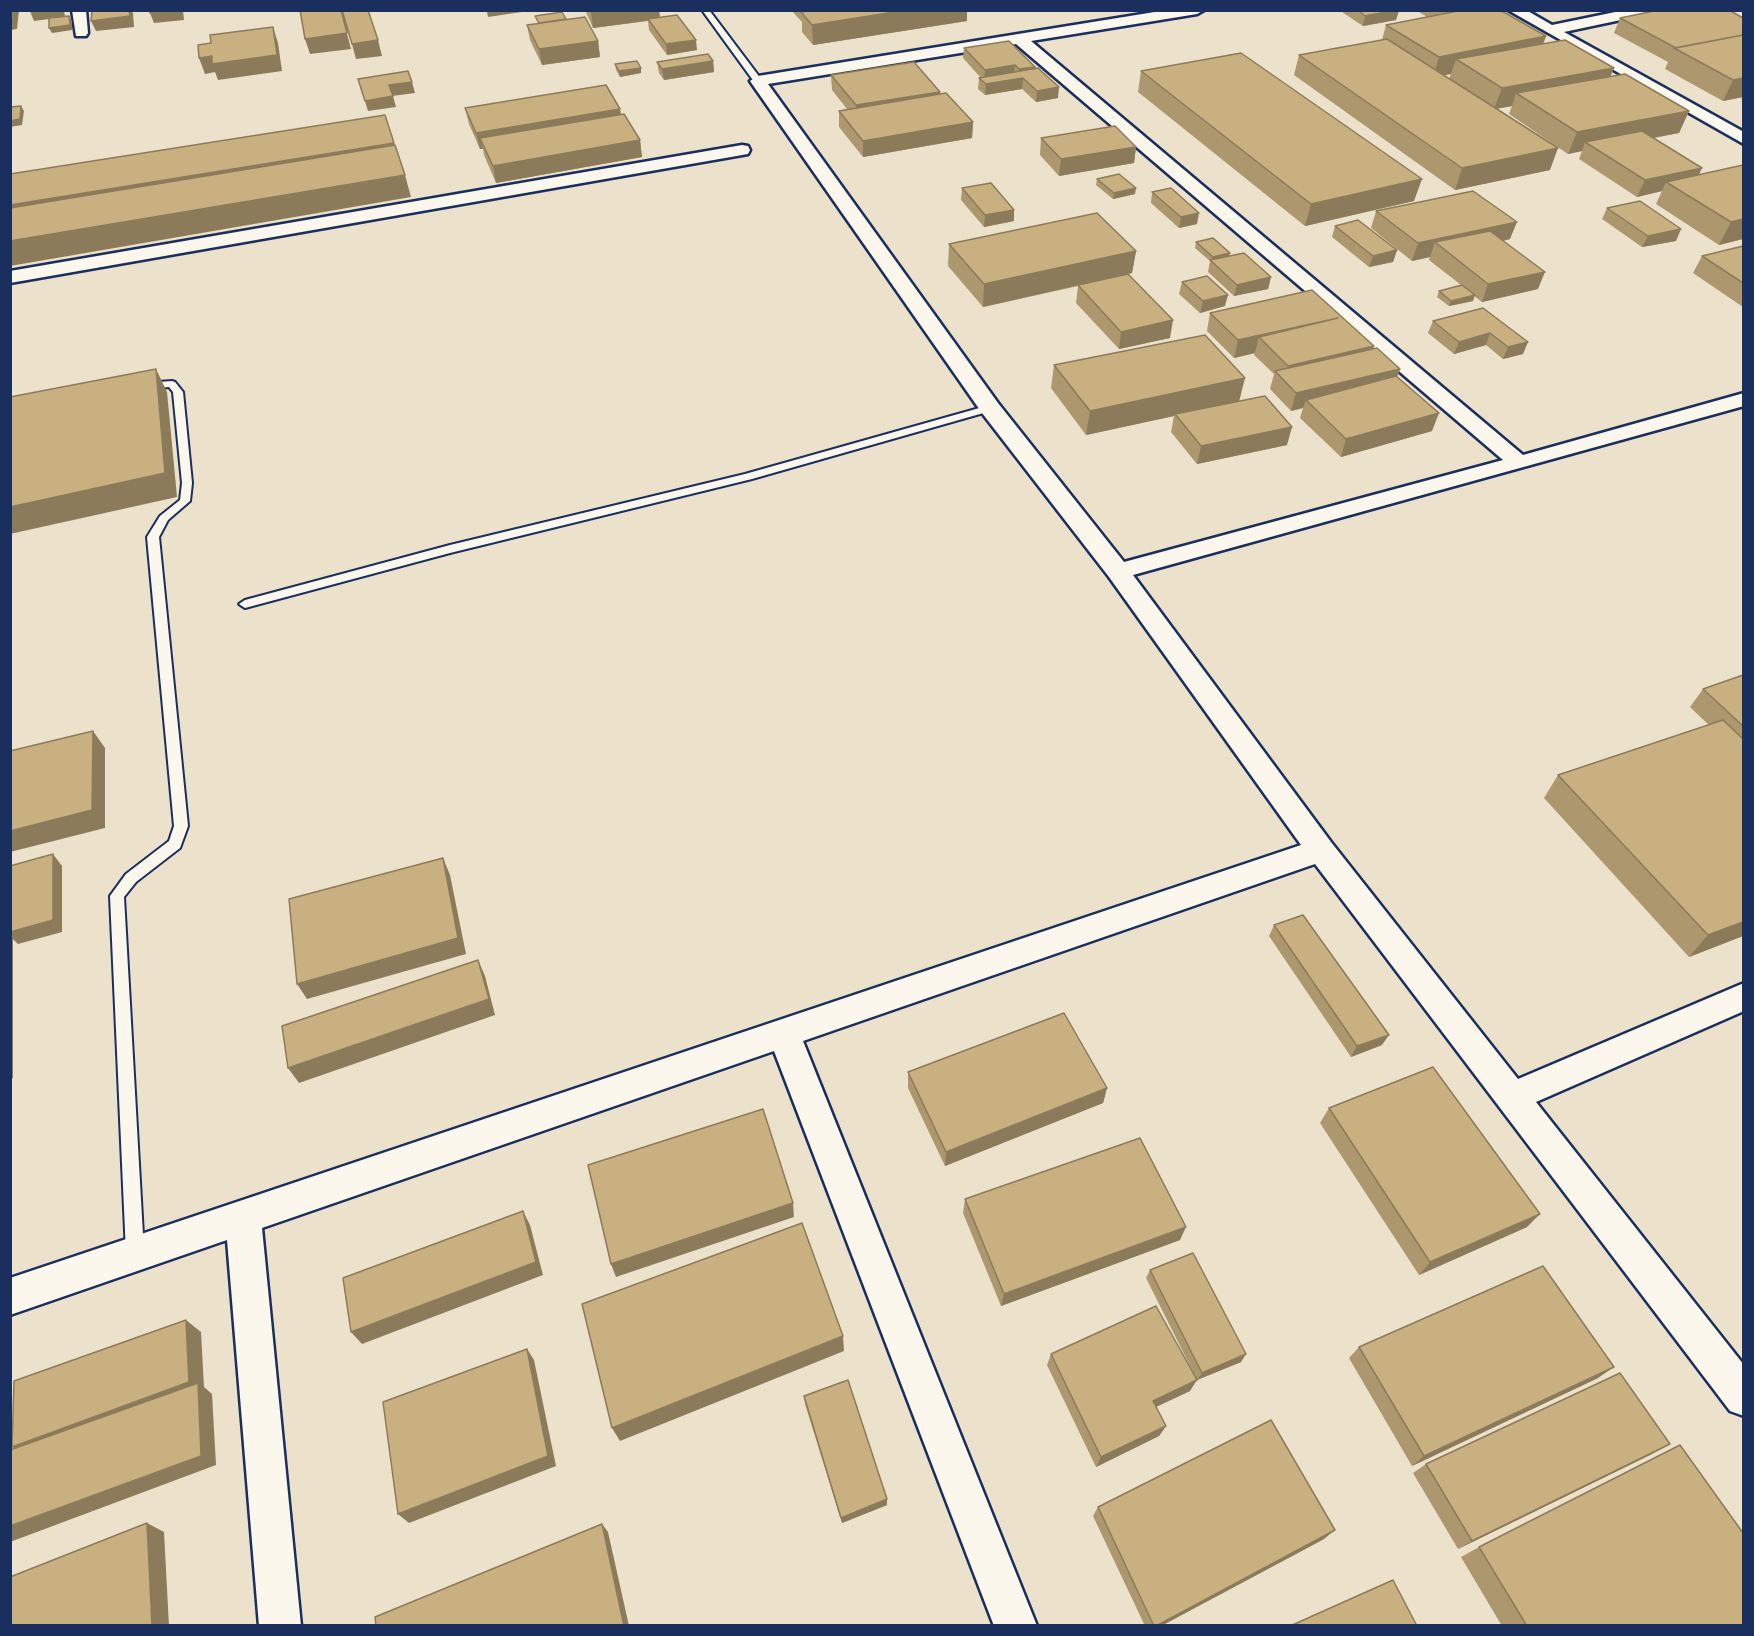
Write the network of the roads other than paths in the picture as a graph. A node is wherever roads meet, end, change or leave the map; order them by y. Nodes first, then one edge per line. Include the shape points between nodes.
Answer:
1 (80, 10) edge
2 (705, 10) edge
3 (1197, 10) edge
4 (1515, 10) edge
5 (1649, 10) edge
6 (1550, 30) junction
7 (81, 33) dead end
8 (1019, 39) junction
9 (758, 81) junction
10 (1743, 139) edge
11 (742, 150) dead end
12 (10, 277) edge
13 (135, 388) edge
14 (1743, 399) edge
15 (990, 408) junction
16 (1519, 463) junction
17 (1119, 571) junction
18 (244, 604) dead end
19 (1321, 850) junction
20 (1743, 996) edge
21 (784, 1034) junction
22 (1512, 1097) junction
23 (243, 1218) junction
24 (135, 1255) junction
25 (10, 1297) edge
26 (1743, 1397) edge
27 (280, 1626) edge
28 (1016, 1626) edge

1 - 7 street
2 - 9 lane
3 - 8 street
4 - 6 street
5 - 6 street
6 - 10 street
8 - 9 street
8 - 16 street
9 - 15 street
11 - 12 street
13 - 24 lane via 172,384 178,392 187,483 184,501 164,518 153,537 182,826 175,844 131,878 117,896
14 - 16 street
15 - 17 street
15 - 18 lane via 748,477
16 - 17 street
17 - 19 street
19 - 21 street
19 - 22 street
20 - 22 street
21 - 23 street
21 - 28 street
22 - 26 street
23 - 24 street
23 - 27 street
24 - 25 street

